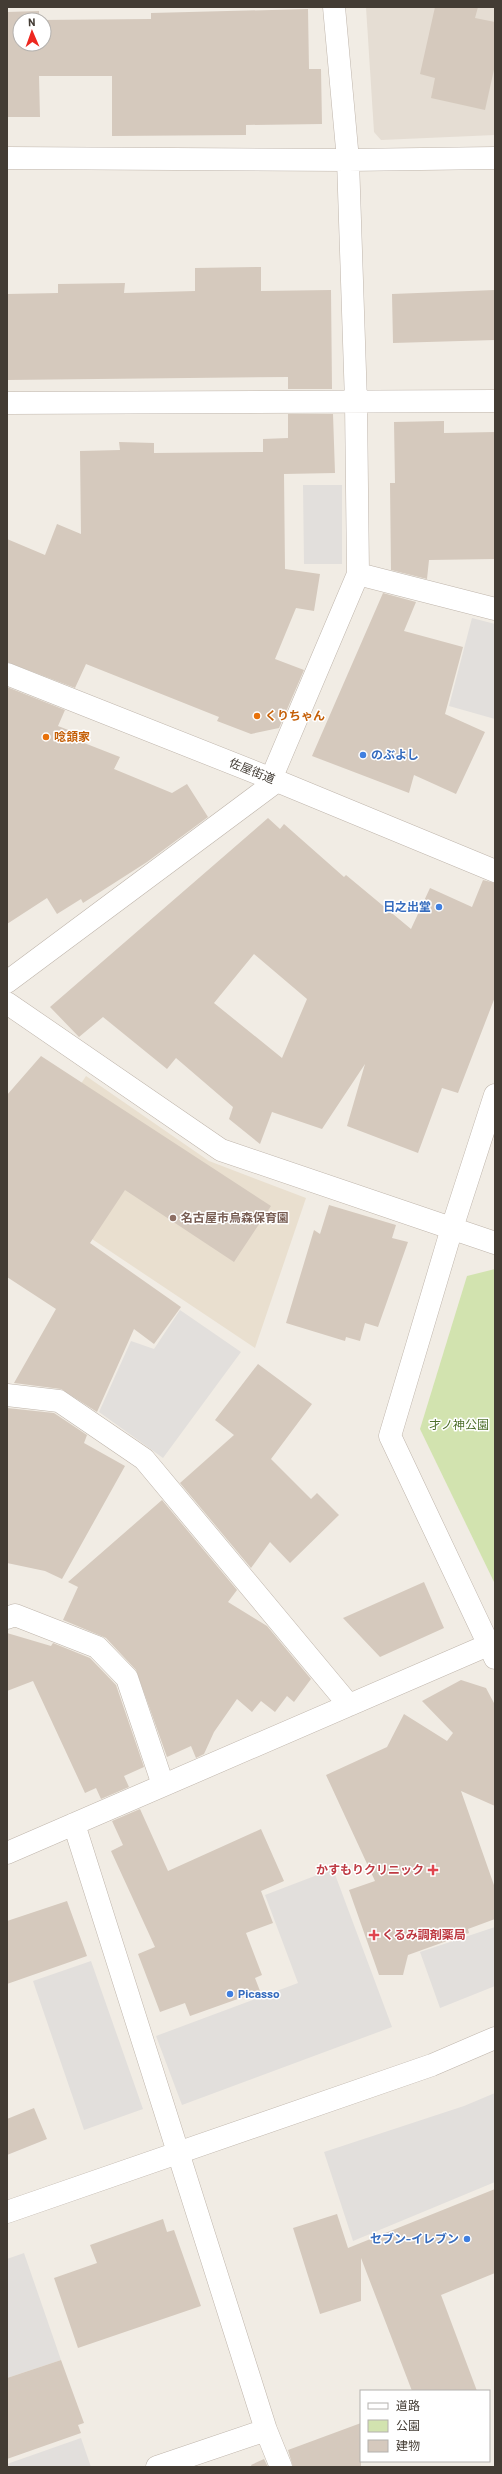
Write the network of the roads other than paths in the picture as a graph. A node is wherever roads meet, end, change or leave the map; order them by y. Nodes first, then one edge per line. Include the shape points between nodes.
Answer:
1 (334, 7) edge
2 (7, 158) edge
3 (495, 158) edge
4 (348, 160) junction
5 (495, 401) edge
6 (356, 402) junction
7 (7, 403) edge
8 (358, 574) junction
9 (495, 609) edge
10 (7, 674) edge
11 (274, 780) junction
12 (495, 871) edge
13 (7, 982) edge
14 (7, 1003) edge
15 (495, 1095) edge
16 (452, 1228) junction
17 (495, 1243) edge
18 (7, 1395) edge
19 (7, 1618) edge
20 (493, 1648) edge
21 (349, 1705) junction
22 (163, 1786) junction
23 (74, 1824) junction
24 (7, 1853) edge
25 (495, 2038) edge
26 (178, 2152) junction
27 (7, 2212) edge
28 (266, 2430) junction
29 (157, 2467) edge
30 (281, 2467) edge

1 - 4 street
2 - 4 street
3 - 4 street
4 - 6 street
5 - 6 street
6 - 7 street
6 - 8 street
8 - 9 street
8 - 11 street
10 - 11 street, 佐屋街道
11 - 12 street, 佐屋街道
11 - 13 street
14 - 16 street via 221,1150
15 - 16 street
16 - 17 street
16 - 20 street via 390,1436
18 - 21 street via 58,1401 144,1459
19 - 22 street via 15,1615 97,1647 127,1678
20 - 21 street
21 - 22 street
22 - 23 street
23 - 24 street
23 - 26 street
25 - 26 street via 432,2065
26 - 27 street
26 - 28 street
28 - 29 street
28 - 30 street

